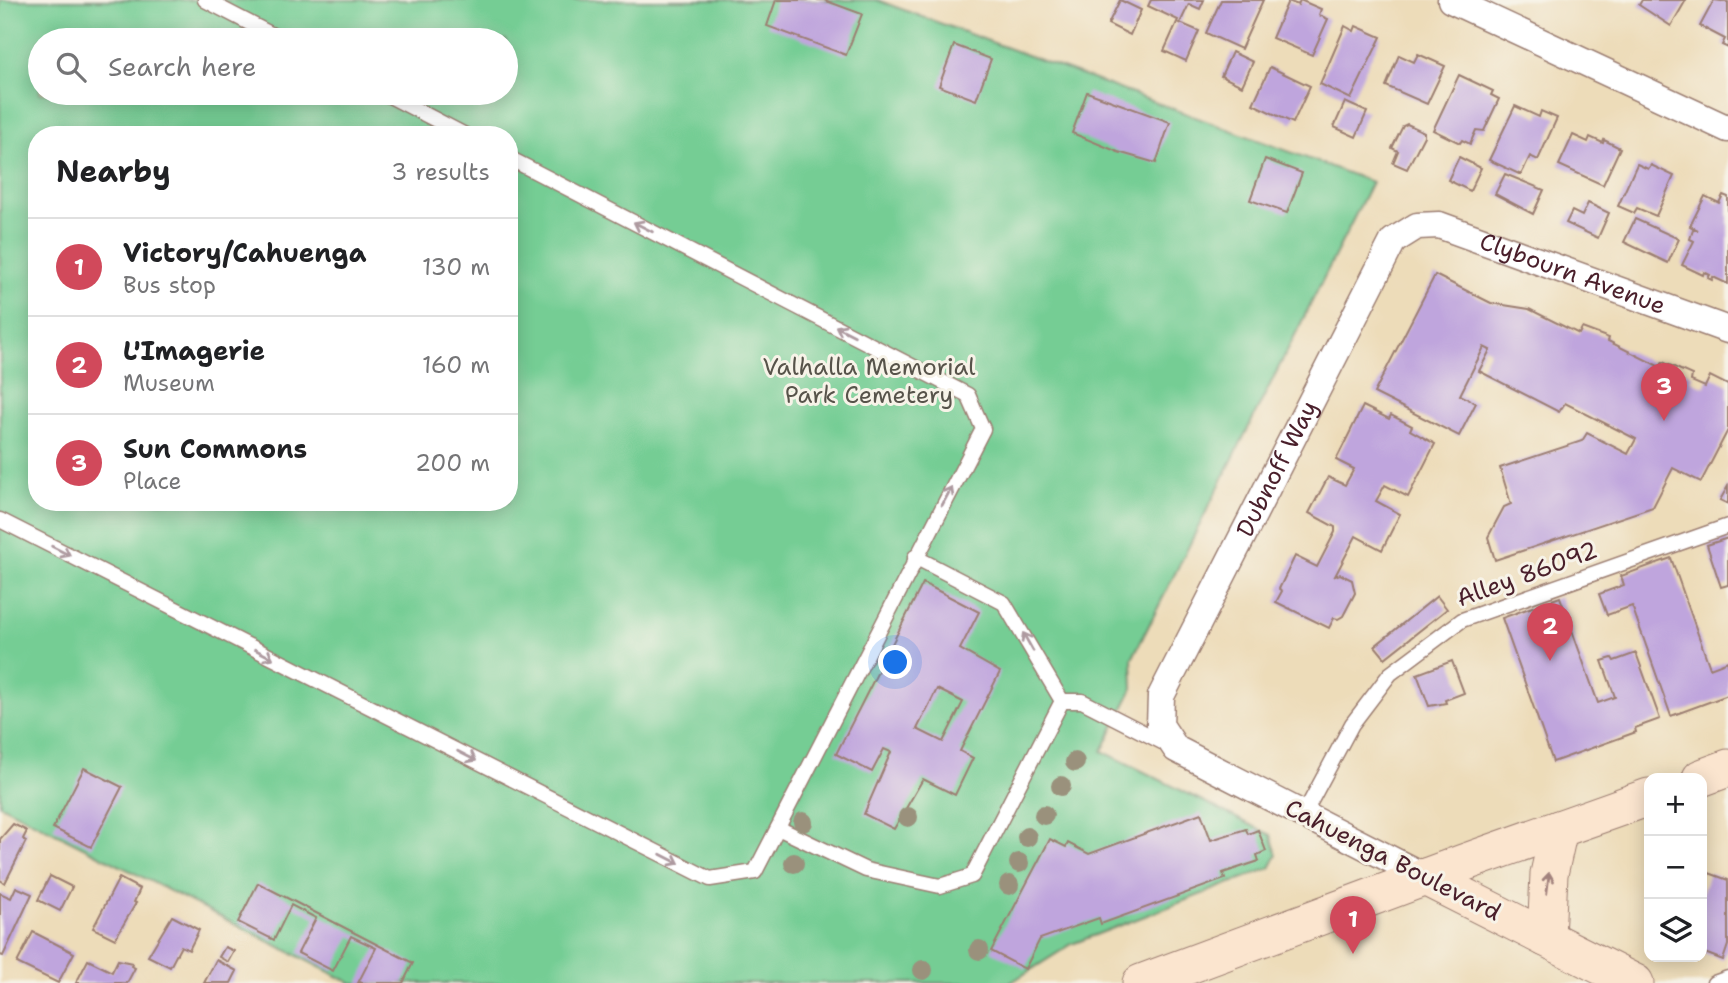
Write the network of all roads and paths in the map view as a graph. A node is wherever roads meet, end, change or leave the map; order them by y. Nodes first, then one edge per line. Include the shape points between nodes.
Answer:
1 (205, 0) edge
2 (1451, 0) edge
3 (259, 28) edge
4 (407, 105) edge
5 (448, 126) edge
6 (1728, 129) edge
7 (518, 163) edge
8 (1417, 226) joint
9 (1728, 330) edge
10 (0, 520) edge
11 (1728, 526) edge
12 (915, 557) junction
13 (1062, 701) junction
14 (1160, 725) joint
15 (1176, 749) junction
16 (1728, 768) edge
17 (1707, 776) edge
18 (1644, 799) edge
19 (1304, 814) junction
20 (778, 828) junction
21 (1559, 829) junction
22 (1424, 877) junction
23 (1546, 938) junction
24 (1728, 978) edge
25 (1142, 983) edge
26 (1635, 983) edge
27 (1714, 983) edge

1 - 3 lane
2 - 6 street
4 - 5 lane
12 -> 7 lane via 983,429 968,395
8 - 9 street, Clybourn Avenue via 1439,225
8 - 14 street, Dubnoff Way via 1393,241 1161,696
10 -> 20 lane via 709,878 755,872
11 - 19 lane, Alley 86092 via 1462,620 1390,674 1352,724
13 -> 12 lane via 1004,603
12 - 20 lane
13 - 15 lane via 1082,701
13 - 20 lane via 972,876 940,886 866,870
14 - 15 street, Cahuenga Boulevard
15 - 19 street, Cahuenga Boulevard
16 - 17 main road
18 - 21 main road
19 - 22 street, Cahuenga Boulevard
21 - 22 main road
23 -> 21 main road via 1549,874
22 - 23 main road, Cahuenga Boulevard
22 - 25 main road
23 - 26 main road, Cahuenga Boulevard
24 - 27 lane

